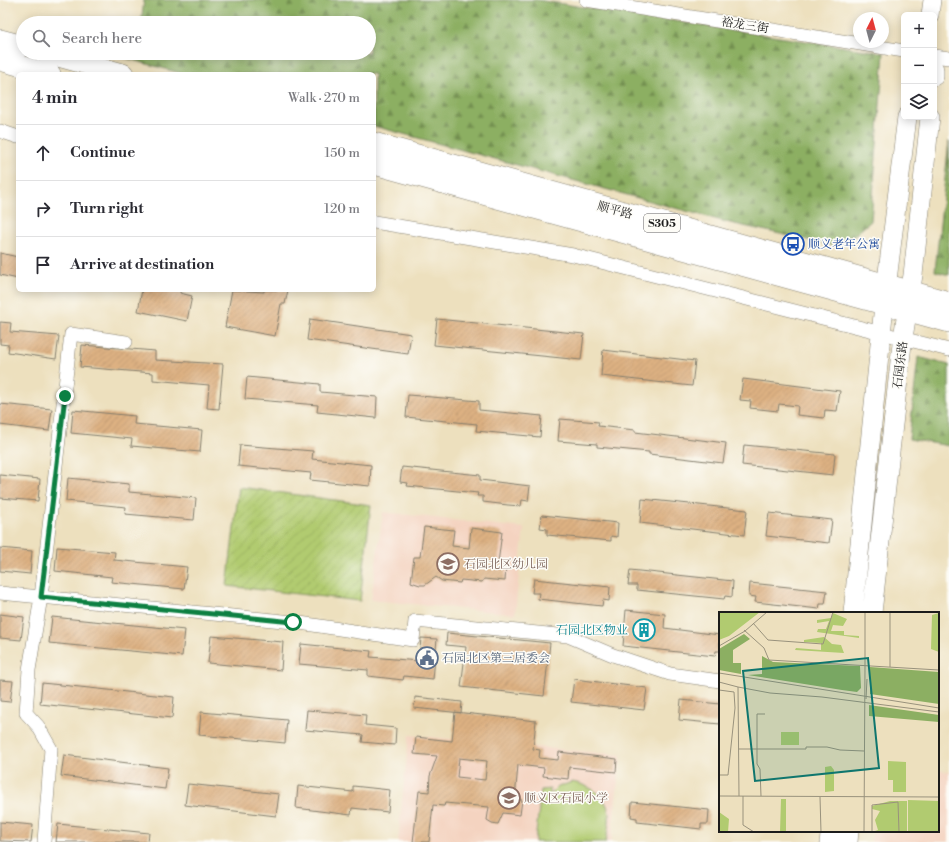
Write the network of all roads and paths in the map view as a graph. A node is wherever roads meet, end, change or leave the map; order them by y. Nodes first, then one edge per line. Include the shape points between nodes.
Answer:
1 (586, 0) edge
2 (932, 0) edge
3 (930, 12) edge
4 (0, 40) edge
5 (16, 44) edge
6 (901, 51) edge
7 (937, 56) edge
8 (949, 58) edge
9 (0, 60) edge
10 (72, 60) edge
11 (43, 72) edge
12 (116, 72) edge
13 (907, 120) edge
14 (930, 120) edge
15 (0, 131) edge
16 (16, 136) edge
17 (376, 144) edge
18 (376, 165) edge
19 (376, 222) edge
20 (885, 295) junction
21 (908, 301) junction
22 (949, 302) edge
23 (949, 322) edge
24 (881, 334) junction
25 (903, 339) junction
26 (126, 342) dead end
27 (949, 350) edge
28 (0, 593) edge
29 (41, 597) junction
30 (853, 612) edge
31 (872, 612) edge
32 (719, 681) edge
33 (849, 832) edge
34 (44, 842) edge
35 (848, 842) edge

1 - 6 street, 裕龙三街
2 - 3 street
4 - 5 main road
7 - 8 street
9 - 11 main road
10 - 12 main road
13 - 20 main road, 石园东路
14 - 21 main road, 石园东路
15 - 16 street
17 - 20 main road, 顺平路 / S305
18 - 20 main road, 顺平路 / S305
19 - 24 street via 574,254
20 - 21 main road, 顺平路 / S305
20 - 24 main road, 石园东路
21 - 22 main road, 顺平路 / S305
21 - 23 main road, 顺平路 / S305
21 - 25 main road, 石园东路
24 - 25 street
24 - 30 main road, 石园东路
25 - 27 street
25 - 31 main road, 石园东路
26 - 29 street via 71,334
28 - 29 street
29 - 32 street via 293,622 413,640 416,621 568,636 613,655 670,674
29 - 34 street via 29,670 26,713 38,726 51,749
33 - 35 main road

